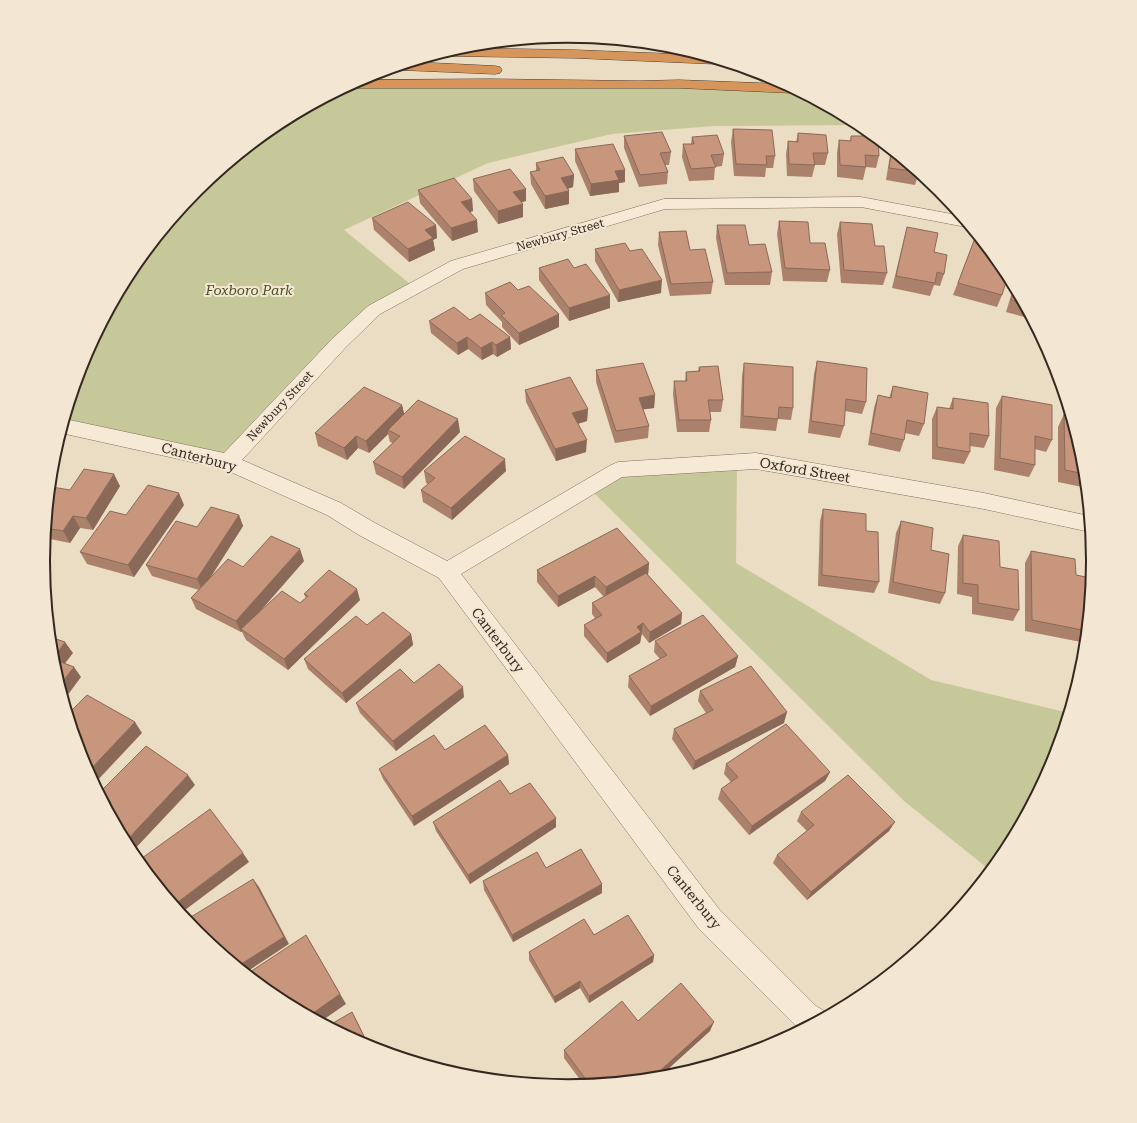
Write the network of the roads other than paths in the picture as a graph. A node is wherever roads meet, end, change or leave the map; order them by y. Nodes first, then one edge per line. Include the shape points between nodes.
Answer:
1 (470, 52) edge
2 (696, 59) edge
3 (416, 67) edge
4 (366, 84) edge
5 (680, 84) junction
6 (781, 88) edge
7 (958, 221) edge
8 (68, 427) edge
9 (228, 462) junction
10 (1086, 523) edge
11 (447, 572) junction
12 (812, 1020) edge

1 - 2 highway
3 - 5 highway via 633,77
4 - 5 highway
5 - 6 highway
7 - 9 street, Newbury Street via 861,202 664,204 457,265 374,310
8 - 9 street, Canterbury
9 - 11 street, Canterbury via 334,508 367,529
10 - 11 street, Oxford Street via 984,501 756,461 618,470
11 - 12 street, Canterbury via 709,919

